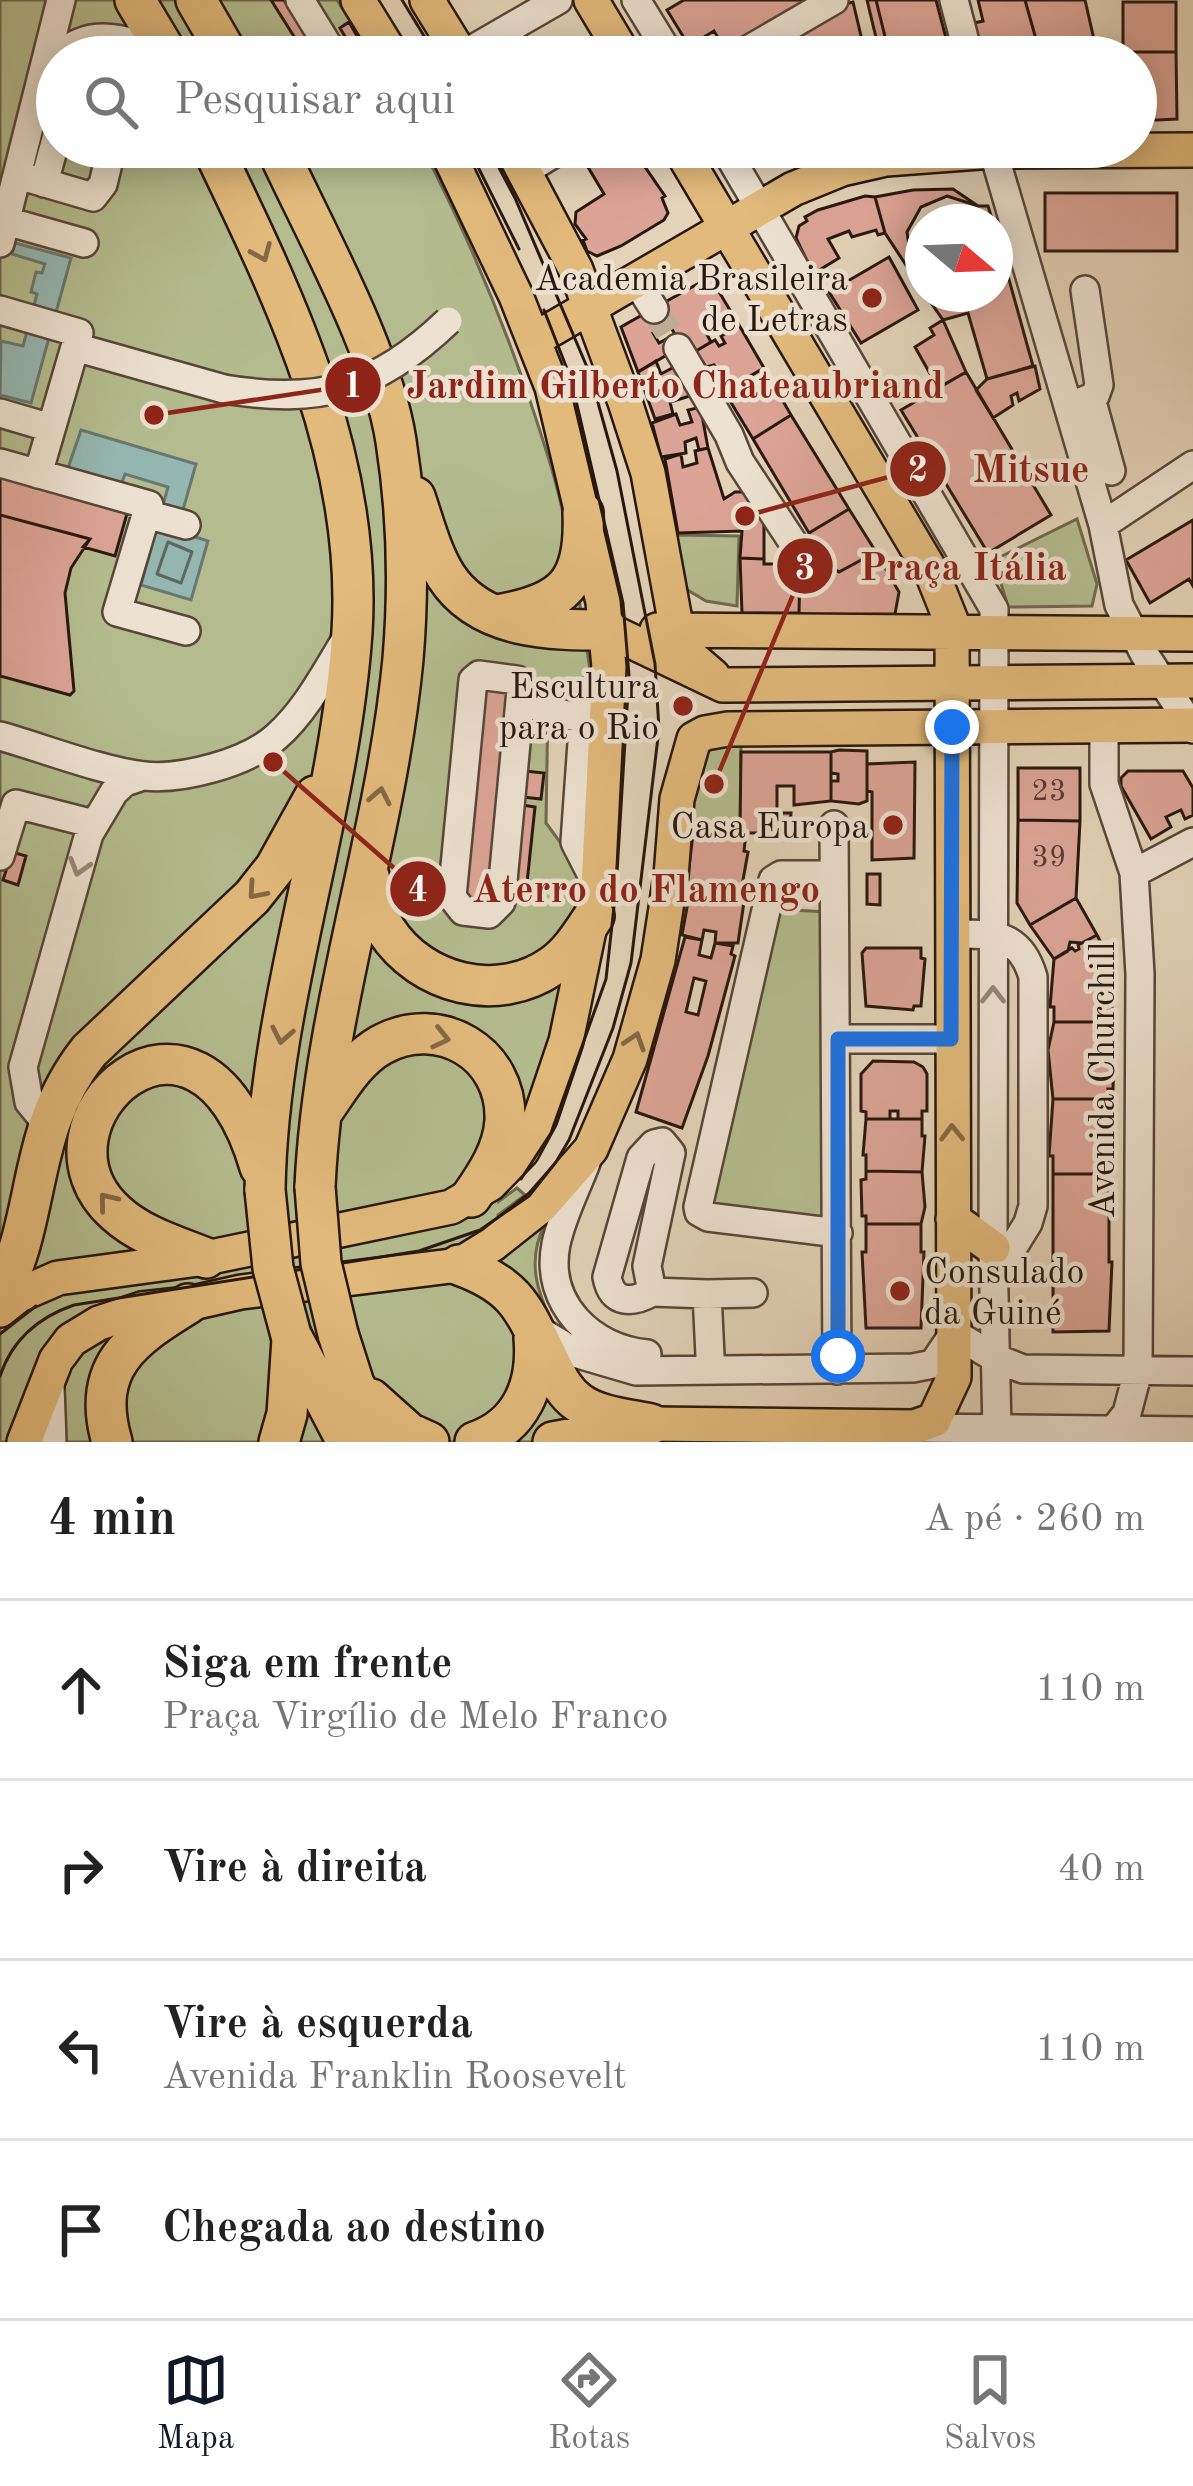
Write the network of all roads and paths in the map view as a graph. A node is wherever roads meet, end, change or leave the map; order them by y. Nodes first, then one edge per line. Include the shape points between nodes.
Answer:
1 (62, 0) edge
2 (135, 0) edge
3 (196, 0) edge
4 (358, 0) edge
5 (427, 0) edge
6 (558, 0) edge
7 (591, 0) edge
8 (636, 0) edge
9 (834, 0) edge
10 (954, 0) edge
11 (311, 4) edge
12 (54, 36) edge
13 (157, 36) edge
14 (217, 36) edge
15 (325, 36) edge
16 (380, 36) edge
17 (448, 36) edge
18 (497, 36) edge
19 (612, 36) edge
20 (658, 36) edge
21 (772, 36) edge
22 (963, 36) edge
23 (36, 142) edge
24 (1157, 150) edge
25 (1193, 150) edge
26 (38, 168) edge
27 (109, 168) edge
28 (221, 168) edge
29 (285, 168) edge
30 (455, 168) edge
31 (523, 168) edge
32 (691, 168) edge
33 (736, 168) edge
34 (846, 168) edge
35 (999, 168) edge
36 (31, 179) junction
37 (759, 208) junction
38 (726, 229) junction
39 (3, 232) edge
40 (84, 243) dead end
41 (635, 279) junction
42 (1085, 290) dead end
43 (590, 304) junction
44 (654, 309) tunnel mouth
45 (27, 318) edge
46 (448, 321) dead end
47 (535, 339) junction
48 (75, 346) junction
49 (679, 348) tunnel mouth
50 (1080, 402) junction
51 (0, 413) edge
52 (51, 428) junction
53 (396, 441) junction
54 (0, 463) edge
55 (1193, 465) edge
56 (1112, 471) dead end
57 (38, 474) junction
58 (583, 513) junction
59 (1103, 525) junction
60 (798, 550) dead end
61 (497, 615) junction
62 (185, 631) dead end
63 (352, 631) junction
64 (677, 631) junction
65 (953, 633) junction
66 (992, 633) junction
67 (1133, 634) junction
68 (1193, 634) edge
69 (608, 648) junction
70 (1177, 681) edge
71 (953, 683) junction
72 (723, 685) junction
73 (992, 703) junction
74 (519, 712) junction
75 (573, 718) junction
76 (1104, 726) junction
77 (1192, 726) edge
78 (952, 727) junction
79 (0, 736) edge
80 (336, 754) junction
81 (143, 776) junction
82 (8, 802) edge
83 (94, 824) junction
84 (834, 825) dead end
85 (1188, 849) edge
86 (0, 856) edge
87 (367, 864) junction
88 (1133, 873) junction
89 (832, 875) junction
90 (596, 901) junction
91 (952, 934) junction
92 (992, 934) junction
93 (838, 1039) junction
94 (951, 1039) junction
95 (318, 1117) junction
96 (48, 1125) junction
97 (591, 1149) junction
98 (265, 1186) junction
99 (471, 1197) junction
100 (953, 1219) junction
101 (838, 1233) junction
102 (206, 1258) junction
103 (993, 1264) junction
104 (459, 1265) junction
105 (652, 1292) junction
106 (753, 1293) dead end
107 (707, 1294) junction
108 (0, 1296) edge
109 (188, 1304) junction
110 (0, 1310) edge
111 (533, 1327) junction
112 (954, 1334) junction
113 (292, 1337) junction
114 (710, 1356) junction
115 (994, 1358) junction
116 (838, 1363) junction
117 (51, 1371) junction
118 (1138, 1371) junction
119 (1193, 1372) edge
120 (354, 1384) junction
121 (651, 1424) junction
122 (914, 1427) junction
123 (998, 1430) junction
124 (1193, 1431) edge
125 (1112, 1432) junction
126 (24, 1442) edge
127 (52, 1442) edge
128 (112, 1442) edge
129 (279, 1442) edge
130 (347, 1442) edge
131 (386, 1442) edge
132 (429, 1442) edge
133 (475, 1442) edge
134 (554, 1442) edge

1 - 12 street
2 - 13 highway
3 - 14 highway
4 - 16 main road
5 - 17 main road
6 - 18 street
7 - 19 main road
8 - 20 street
9 - 21 street
10 - 22 street
11 - 15 street
23 - 36 street
24 - 25 main road
26 - 36 street
27 - 36 street via 97,196
28 -> 63 highway via 313,374 340,472
29 - 53 highway via 376,368
30 - 47 main road
31 - 43 main road
32 - 38 main road
33 - 37 street
34 - 37 main road
35 - 50 street
36 - 39 street
37 - 38 main road
37 - 66 street via 990,599
38 - 41 main road
38 - 65 main road via 932,573
39 - 40 street
41 - 43 main road
41 - 44 street
42 - 50 street via 1099,385
43 - 47 main road
43 - 64 main road via 648,473
45 - 48 street via 79,333
46 - 48 street, bridge via 367,381 285,397 224,389
47 - 58 main road
48 - 52 street
49 - 60 street
50 - 56 street
50 - 59 street
51 - 52 street
52 - 57 street
53 - 61 highway via 449,580
87 -> 53 highway via 403,661
54 - 57 street
55 - 59 street
57 - 62 street via 149,505 168,521 117,612
58 - 61 highway via 585,547 562,592 532,609
58 - 69 main road
59 - 67 street
61 - 69 highway
63 - 80 highway
63 - 81 street via 276,737 209,769
64 - 65 main road
64 - 69 main road
64 - 72 main road via 691,657
65 - 66 main road
65 - 71 main road
66 - 67 main road
66 - 73 street
67 - 68 main road
67 - 70 street
69 - 72 main road
69 - 75 street
69 - 90 main road
70 - 73 main road
70 - 77 street
71 - 72 main road
71 - 73 main road
71 - 78 main road
73 - 76 main road via 1062,726
73 - 78 main road
73 - 92 street
74 - 74 street via 517,680 473,680 452,897 463,911 489,914 501,902
74 - 75 street via 552,725
75 - 90 street via 575,842
76 - 77 main road
76 - 88 street, Avenida Churchill via 1105,784
78 - 91 main road
97 -> 78 main road via 658,960 689,747 705,733 728,729
79 - 81 street
80 -> 96 highway via 252,897 89,1052
80 -> 98 highway via 276,1062
81 - 83 street via 114,792
82 - 83 street
82 - 86 street
83 -> 96 street via 23,1067 29,1102
84 - 89 street
85 - 88 street
87 - 90 highway via 389,935 458,983 496,986 539,974 561,959
87 - 95 highway
88 - 118 street, Avenida Churchill
89 - 93 street
89 - 101 street via 773,880 698,1207 708,1217
90 - 99 main road via 540,1118 522,1151
91 - 92 street
91 - 94 main road
103 -> 92 street
92 - 103 street via 1020,948 1033,976 1033,1206
93 - 94 street
93 - 101 street
100 -> 94 main road
95 -> 99 highway via 357,1064 397,1038 440,1034 467,1046 498,1079 506,1115 495,1158
95 - 120 highway, bridge via 321,1263
96 - 108 highway
97 - 104 main road via 541,1206
97 - 114 street via 556,1245 555,1271 571,1313 620,1350
102 -> 98 highway via 133,1225 100,1196 87,1147 105,1097 152,1068 207,1074 243,1118
98 - 113 highway, bridge via 273,1268
99 - 102 main road via 416,1217
100 - 103 main road
100 - 112 main road
101 - 116 street
102 - 110 main road via 58,1278
103 - 115 street
104 - 109 main road
104 - 111 highway via 511,1292
105 - 105 street via 626,1301 607,1277 641,1158 662,1142 671,1153 647,1266
105 - 107 street
106 - 107 street
107 - 114 street
109 - 117 main road via 88,1328
109 - 128 highway via 137,1336 117,1360 106,1401
111 - 116 street via 622,1369
111 - 121 highway via 576,1401
111 - 133 highway via 536,1374 525,1401
112 - 115 street
112 - 116 street via 933,1364
112 - 122 main road via 946,1401 934,1420
113 - 129 highway
113 - 130 highway
114 - 116 street
115 - 118 street via 1023,1369
115 - 123 street
117 - 126 main road
117 - 127 street
118 - 119 street
118 - 125 street, Avenida Churchill via 1127,1413
120 - 131 highway
120 - 132 highway
121 - 122 main road
121 - 134 highway
122 - 123 street
123 - 125 street
124 - 125 street

